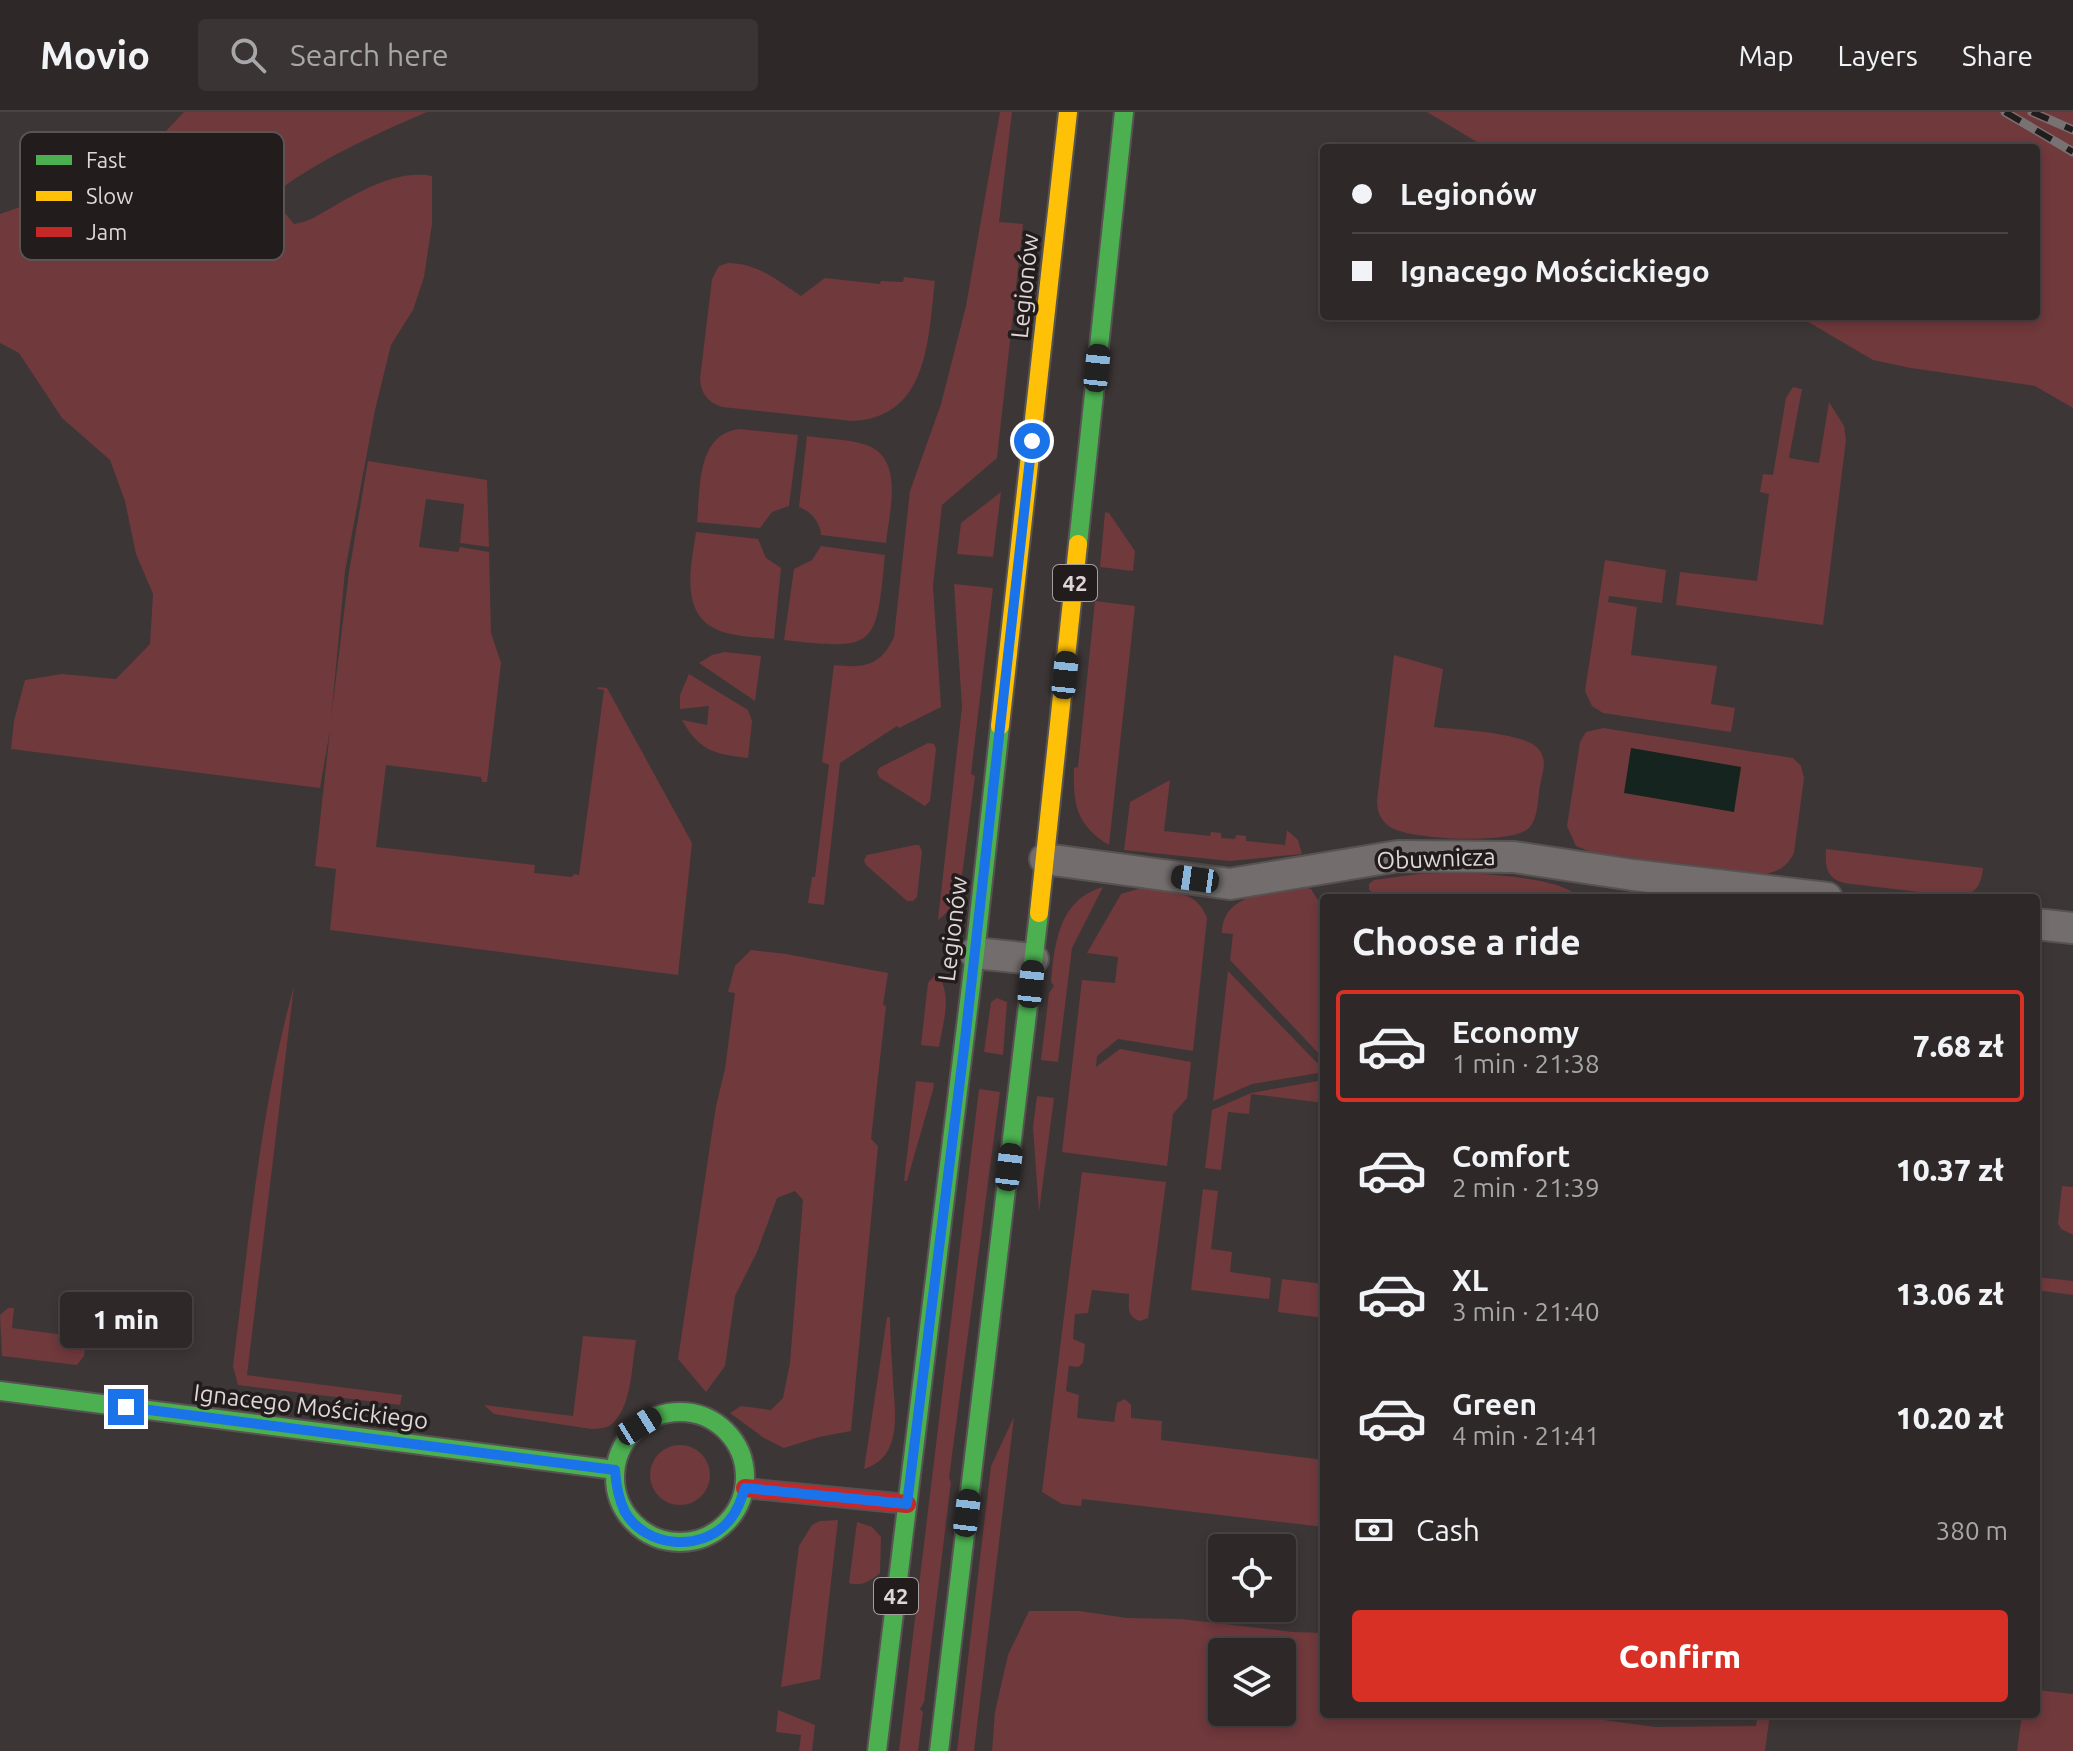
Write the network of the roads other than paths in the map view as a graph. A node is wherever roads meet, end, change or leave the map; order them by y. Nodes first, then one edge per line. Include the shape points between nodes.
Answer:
1 (1068, 112) edge
2 (1124, 112) edge
3 (1045, 859) junction
4 (1793, 894) edge
5 (2040, 924) edge
6 (2073, 928) edge
7 (975, 953) junction
8 (1033, 959) junction
9 (0, 1391) edge
10 (615, 1470) junction
11 (745, 1488) junction
12 (907, 1504) junction
13 (877, 1751) edge
14 (939, 1751) edge

1 - 7 main road, Legionów / 42
2 - 3 main road, 42
3 - 4 street, Obuwnicza via 1230,884 1398,856 1514,857
3 - 8 main road, 42
5 - 6 street
7 - 8 street
7 - 12 main road, Legionów / 42
8 - 14 main road, 42
9 - 10 main road, Ignacego Mościckiego
10 - 11 main road via 626,1514 639,1528 675,1543 712,1534 728,1522
10 - 11 main road via 627,1438 639,1426 673,1412 694,1413 717,1423 735,1440 744,1463
11 - 12 main road
12 - 13 main road, Legionów / 42

